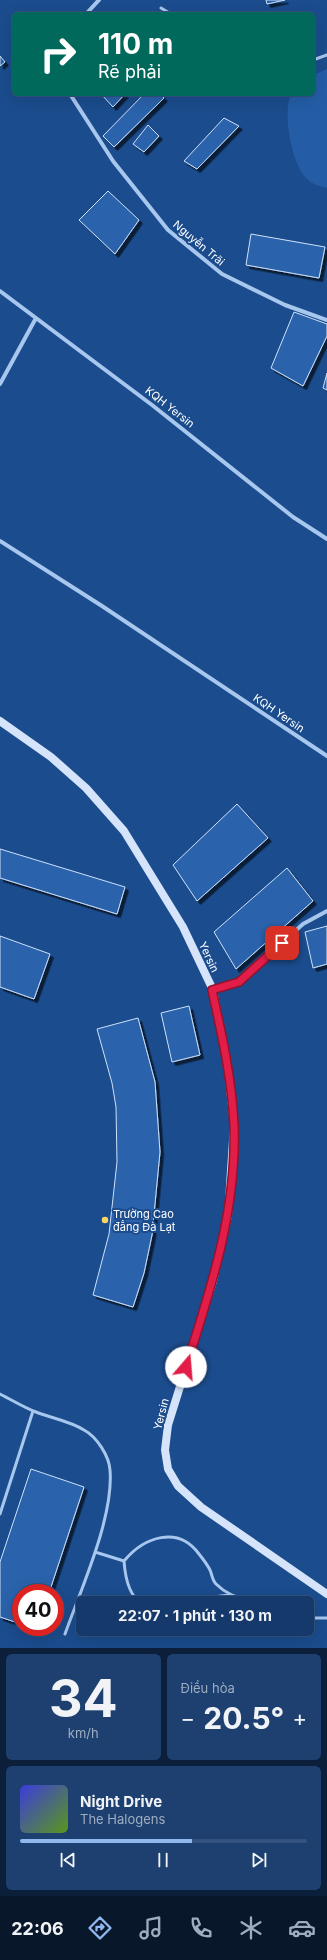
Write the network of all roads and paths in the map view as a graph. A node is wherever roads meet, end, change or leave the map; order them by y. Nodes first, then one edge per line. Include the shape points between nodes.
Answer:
1 (98, 0) edge
2 (161, 8) dead end
3 (88, 12) edge
4 (168, 12) edge
5 (327, 55) edge
6 (315, 59) edge
7 (71, 96) edge
8 (0, 292) edge
9 (36, 318) junction
10 (327, 320) edge
11 (0, 384) edge
12 (327, 539) edge
13 (0, 541) edge
14 (0, 721) edge
15 (327, 756) edge
16 (327, 910) edge
17 (212, 990) junction
18 (0, 1394) edge
19 (33, 1411) junction
20 (0, 1514) edge
21 (95, 1552) junction
22 (124, 1561) junction
23 (327, 1594) edge
24 (230, 1595) junction
25 (135, 1596) edge
26 (222, 1596) edge
27 (233, 1596) edge
28 (314, 1618) edge
29 (327, 1618) edge
30 (65, 1634) dead end

1 - 3 street
2 - 4 lane
5 - 6 lane
7 - 10 street, Nguyễn Trãi via 113,161 168,230 222,274 285,305
8 - 9 street, KQH Yersin
9 - 11 street
9 - 12 street, KQH Yersin via 294,517
13 - 15 street, KQH Yersin
14 - 17 street, Yersin via 57,762 86,788 124,831 183,927
16 - 17 street via 303,924 239,982
17 - 23 street, Yersin via 228,1069 234,1125 228,1216 214,1281 168,1424 165,1450 168,1469 178,1486 201,1507
18 - 19 lane
19 - 20 lane
19 - 21 lane via 85,1430 101,1446 110,1468 110,1487
21 - 22 lane
21 - 30 lane
22 - 24 lane via 132,1551 145,1542 163,1536 175,1538 190,1543 209,1569 214,1582
22 - 25 lane via 126,1579
24 - 26 lane
24 - 27 lane
28 - 29 lane

